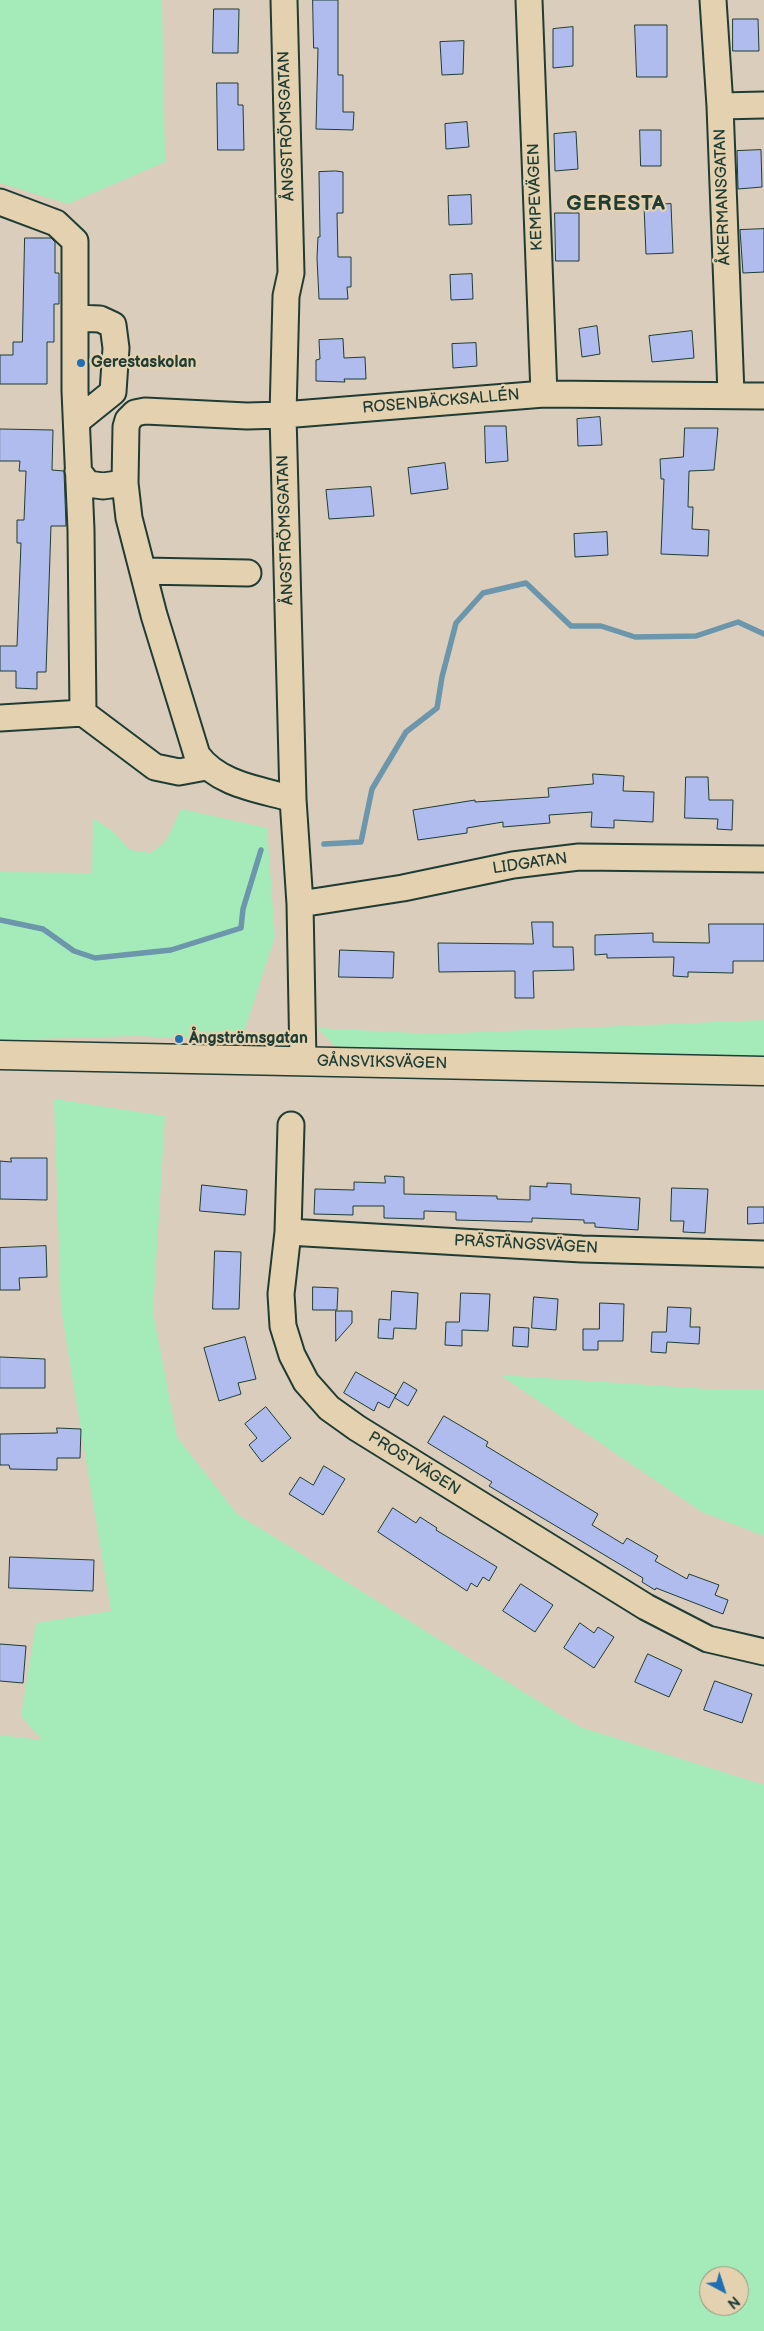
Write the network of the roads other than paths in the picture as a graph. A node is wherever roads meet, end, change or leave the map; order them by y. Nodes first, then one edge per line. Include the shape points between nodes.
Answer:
1 (284, 0) edge
2 (529, 0) edge
3 (713, 0) edge
4 (764, 105) edge
5 (720, 106) junction
6 (0, 202) edge
7 (76, 318) junction
8 (544, 394) junction
9 (731, 394) junction
10 (764, 396) edge
11 (283, 415) junction
12 (77, 421) junction
13 (78, 472) junction
14 (124, 483) junction
15 (142, 571) junction
16 (248, 573) dead end
17 (83, 713) junction
18 (0, 718) edge
19 (206, 768) junction
20 (293, 799) junction
21 (764, 859) edge
22 (300, 904) junction
23 (0, 1055) edge
24 (303, 1061) junction
25 (764, 1071) edge
26 (291, 1125) dead end
27 (288, 1232) junction
28 (764, 1254) edge
29 (764, 1652) edge

1 - 11 street, ÅNGSTRÖMSGATAN via 291,273 286,296
2 - 8 street, KEMPEVÄGEN
3 - 5 street, ÅKERMANSGATAN
4 - 5 street
5 - 9 street, ÅKERMANSGATAN
6 - 7 street via 56,223 75,241
7 - 12 street
7 - 12 street via 100,319 113,325 116,348 113,392
8 - 9 street, ROSENBÄCKSALLÉN
8 - 11 street, ROSENBÄCKSALLÉN
9 - 10 street, ROSENBÄCKSALLÉN
11 - 14 street, ROSENBÄCKSALLÉN via 135,413 126,426
11 - 20 street, ÅNGSTRÖMSGATAN
12 - 13 street
13 - 14 street via 88,484
13 - 17 street
14 - 15 street
15 - 16 street
15 - 19 street via 197,755
17 - 18 street
17 - 19 street via 155,767 179,772
19 - 20 street via 226,780
20 - 22 street, ÅNGSTRÖMSGATAN
21 - 22 street, LIDGATAN via 579,857 513,865 403,888
22 - 24 street, ÅNGSTRÖMSGATAN
23 - 24 main road, GÅNSVIKSVÄGEN
24 - 25 main road, GÅNSVIKSVÄGEN
26 - 27 street, PROSTVÄGEN
27 - 28 street, PRÄSTÄNGSVÄGEN via 592,1249
27 - 29 street, PROSTVÄGEN via 282,1294 283,1326 292,1355 306,1382 329,1408 646,1607 708,1639

